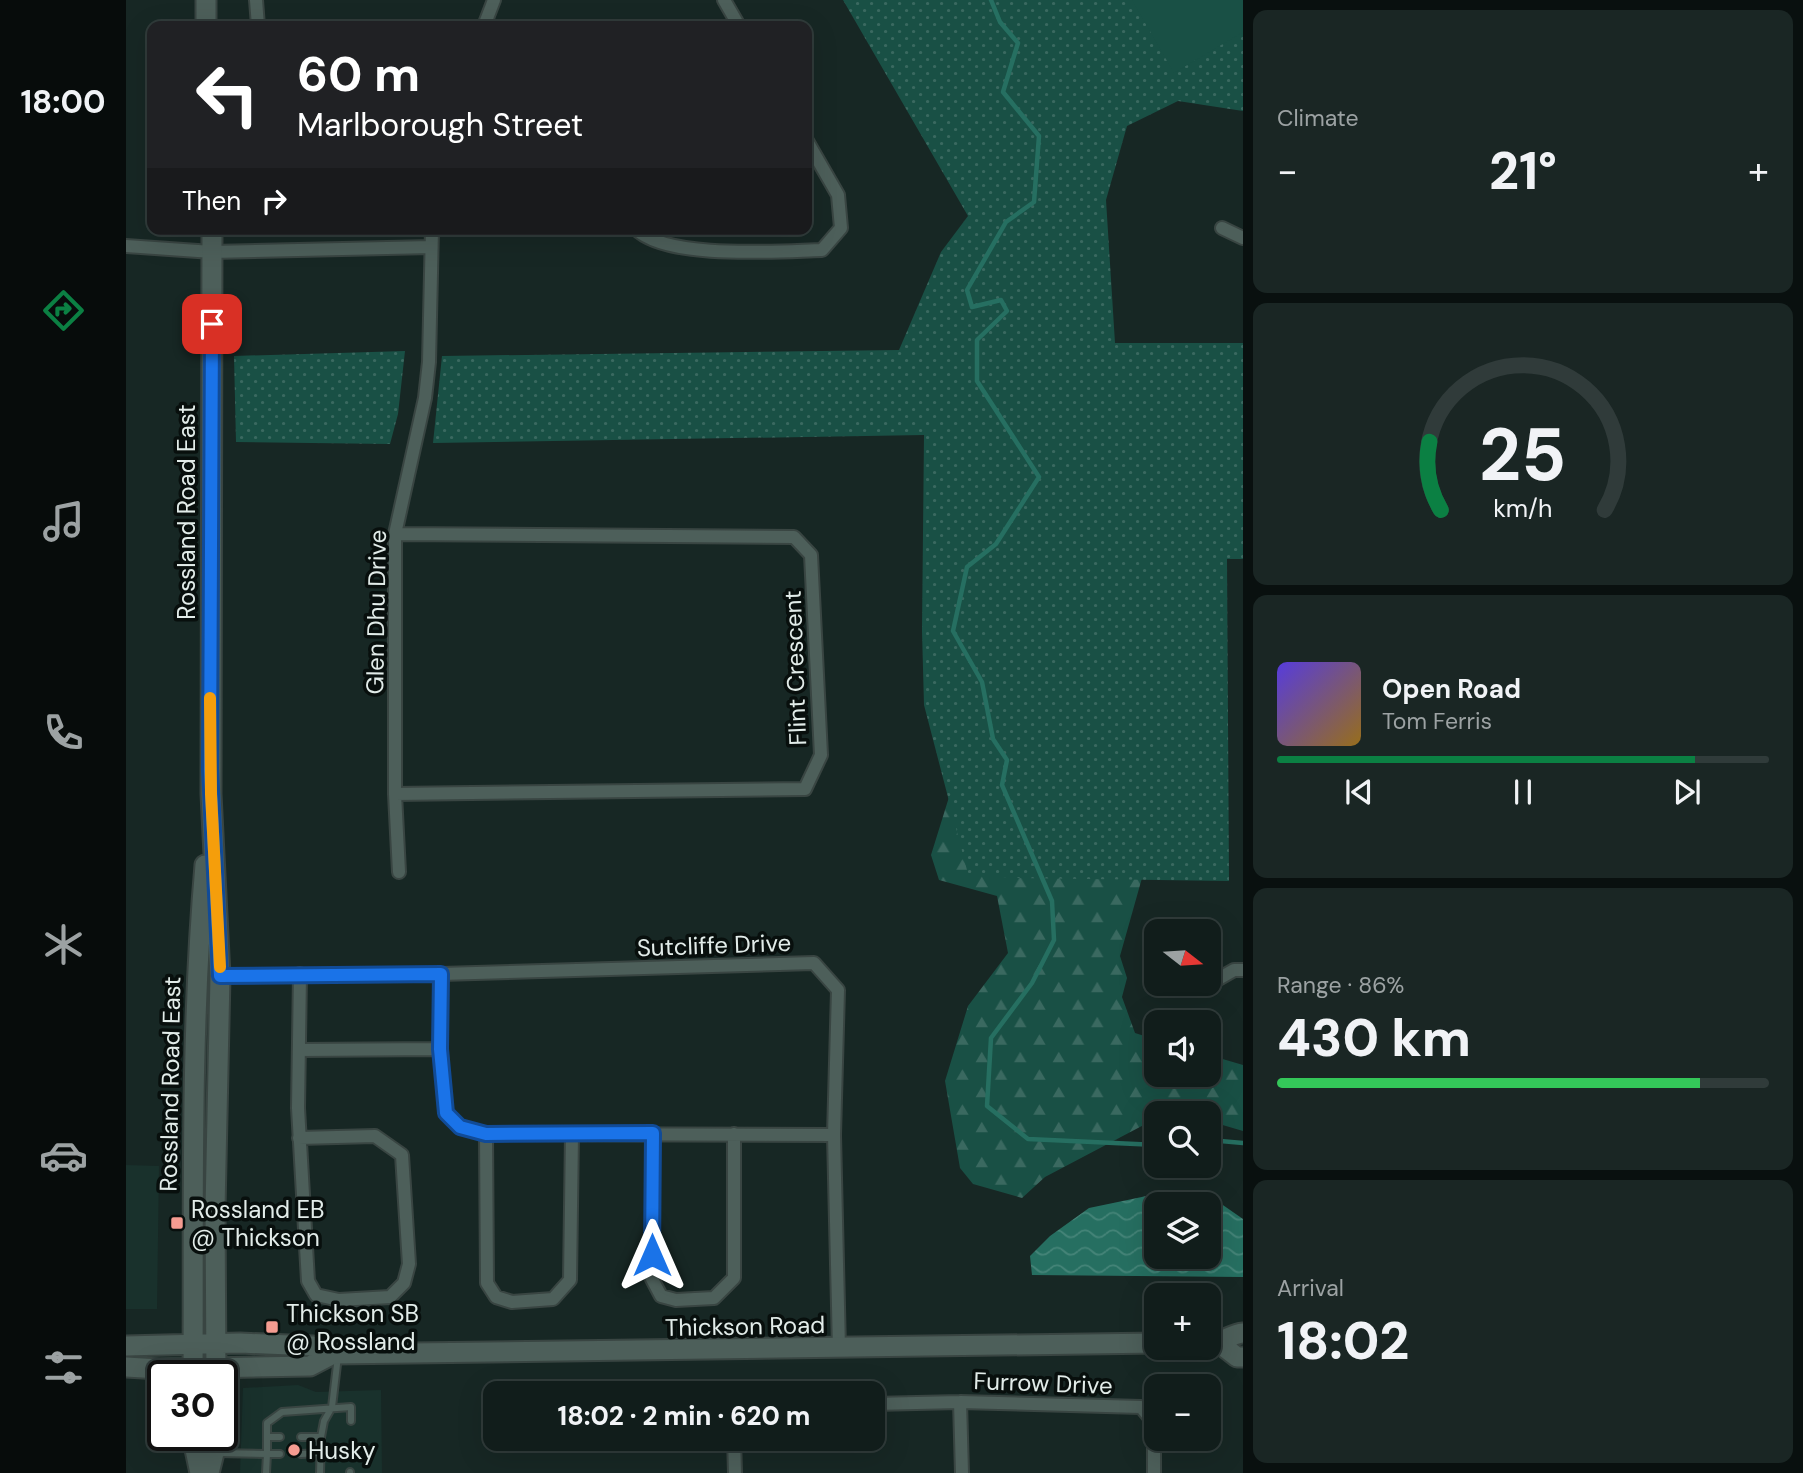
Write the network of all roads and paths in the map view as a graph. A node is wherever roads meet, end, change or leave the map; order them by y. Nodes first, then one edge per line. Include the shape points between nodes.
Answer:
1 (206, 0) edge
2 (256, 0) edge
3 (494, 0) edge
4 (724, 0) edge
5 (206, 21) edge
6 (257, 21) edge
7 (486, 21) edge
8 (736, 21) edge
9 (812, 150) edge
10 (1222, 228) dead end
11 (212, 235) edge
12 (432, 235) edge
13 (642, 235) edge
14 (1243, 238) edge
15 (126, 246) edge
16 (431, 247) junction
17 (212, 253) junction
18 (395, 534) junction
19 (211, 794) junction
20 (395, 794) junction
21 (399, 872) dead end
22 (1243, 970) edge
23 (300, 974) junction
24 (441, 974) junction
25 (220, 976) junction
26 (1222, 977) edge
27 (440, 1049) junction
28 (299, 1050) junction
29 (653, 1133) junction
30 (486, 1134) junction
31 (572, 1134) junction
32 (734, 1134) junction
33 (834, 1135) junction
34 (299, 1138) junction
35 (1243, 1333) edge
36 (1221, 1340) edge
37 (193, 1343) junction
38 (216, 1343) junction
39 (1144, 1343) edge
40 (126, 1346) edge
41 (1221, 1347) edge
42 (839, 1349) junction
43 (336, 1354) junction
44 (1243, 1357) edge
45 (193, 1360) edge
46 (216, 1360) edge
47 (126, 1367) edge
48 (147, 1369) edge
49 (238, 1371) edge
50 (960, 1402) junction
51 (885, 1404) edge
52 (332, 1407) junction
53 (351, 1421) dead end
54 (267, 1437) junction
55 (280, 1437) dead end
56 (301, 1437) dead end
57 (321, 1437) junction
58 (238, 1449) edge
59 (195, 1451) edge
60 (213, 1451) edge
61 (734, 1451) edge
62 (267, 1454) junction
63 (280, 1454) dead end
64 (301, 1454) dead end
65 (320, 1454) junction
66 (200, 1473) edge
67 (209, 1473) edge
68 (267, 1473) edge
69 (320, 1473) edge
70 (735, 1473) edge
71 (962, 1473) edge
72 (1154, 1473) edge

1 - 5 main road
2 - 6 street
3 - 7 street
4 - 8 street
9 - 13 street via 838,195 841,228 822,250 745,252 674,247
10 - 14 street
11 - 17 main road, Rossland Road East
12 - 16 street, Glen Dhu Drive
15 - 17 street
16 - 17 street
16 - 18 street, Glen Dhu Drive via 425,398
17 - 19 main road, Rossland Road East
18 - 20 street, Glen Dhu Drive
18 - 20 street, Flint Crescent via 794,537 811,555 821,755 804,789
19 - 25 main road, Rossland Road East
19 - 37 main road, Rossland Road East via 197,976
20 - 21 street, Glen Dhu Drive
22 - 26 street
23 - 24 street, Sutcliffe Drive
23 - 25 street, Sutcliffe Drive
23 - 28 street
24 - 27 street
24 - 33 street, Sutcliffe Drive via 814,963 838,990
25 - 38 main road, Rossland Road East
27 - 28 street
27 - 30 street via 446,1113 460,1127
28 - 34 street
29 - 31 street
29 - 32 street
29 - 32 street via 652,1279 661,1296 676,1300 714,1298 734,1278
30 - 31 street
30 - 31 street via 487,1283 496,1297 512,1302 553,1298 570,1280
32 - 33 street
33 - 42 street, Sutcliffe Drive
34 - 34 street via 308,1281 316,1295 339,1300 390,1297 404,1283 409,1264 402,1156 375,1136
35 - 36 main road
37 - 38 main road, Thickson Road
37 - 40 main road, Thickson Road
37 - 45 main road, Rossland Road East
38 - 43 main road, Thickson Road via 313,1346
38 - 46 main road, Rossland Road East
39 - 42 main road, Thickson Road
41 - 44 main road
42 - 43 main road, Thickson Road
43 - 49 main road, Thickson Road via 310,1366
43 - 52 lane
47 - 48 main road, Thickson Road
50 - 51 street, Furrow Drive
50 - 71 street
50 - 72 street, Furrow Drive via 1141,1408 1154,1423
52 - 53 lane via 351,1408
52 - 54 lane via 275,1415 267,1423
52 - 57 lane
54 - 55 lane
54 - 62 lane
56 - 57 lane
57 - 65 lane
58 - 62 lane
59 - 66 main road
60 - 67 main road
61 - 70 street
62 - 63 lane
62 - 68 lane
64 - 65 lane
65 - 69 lane

